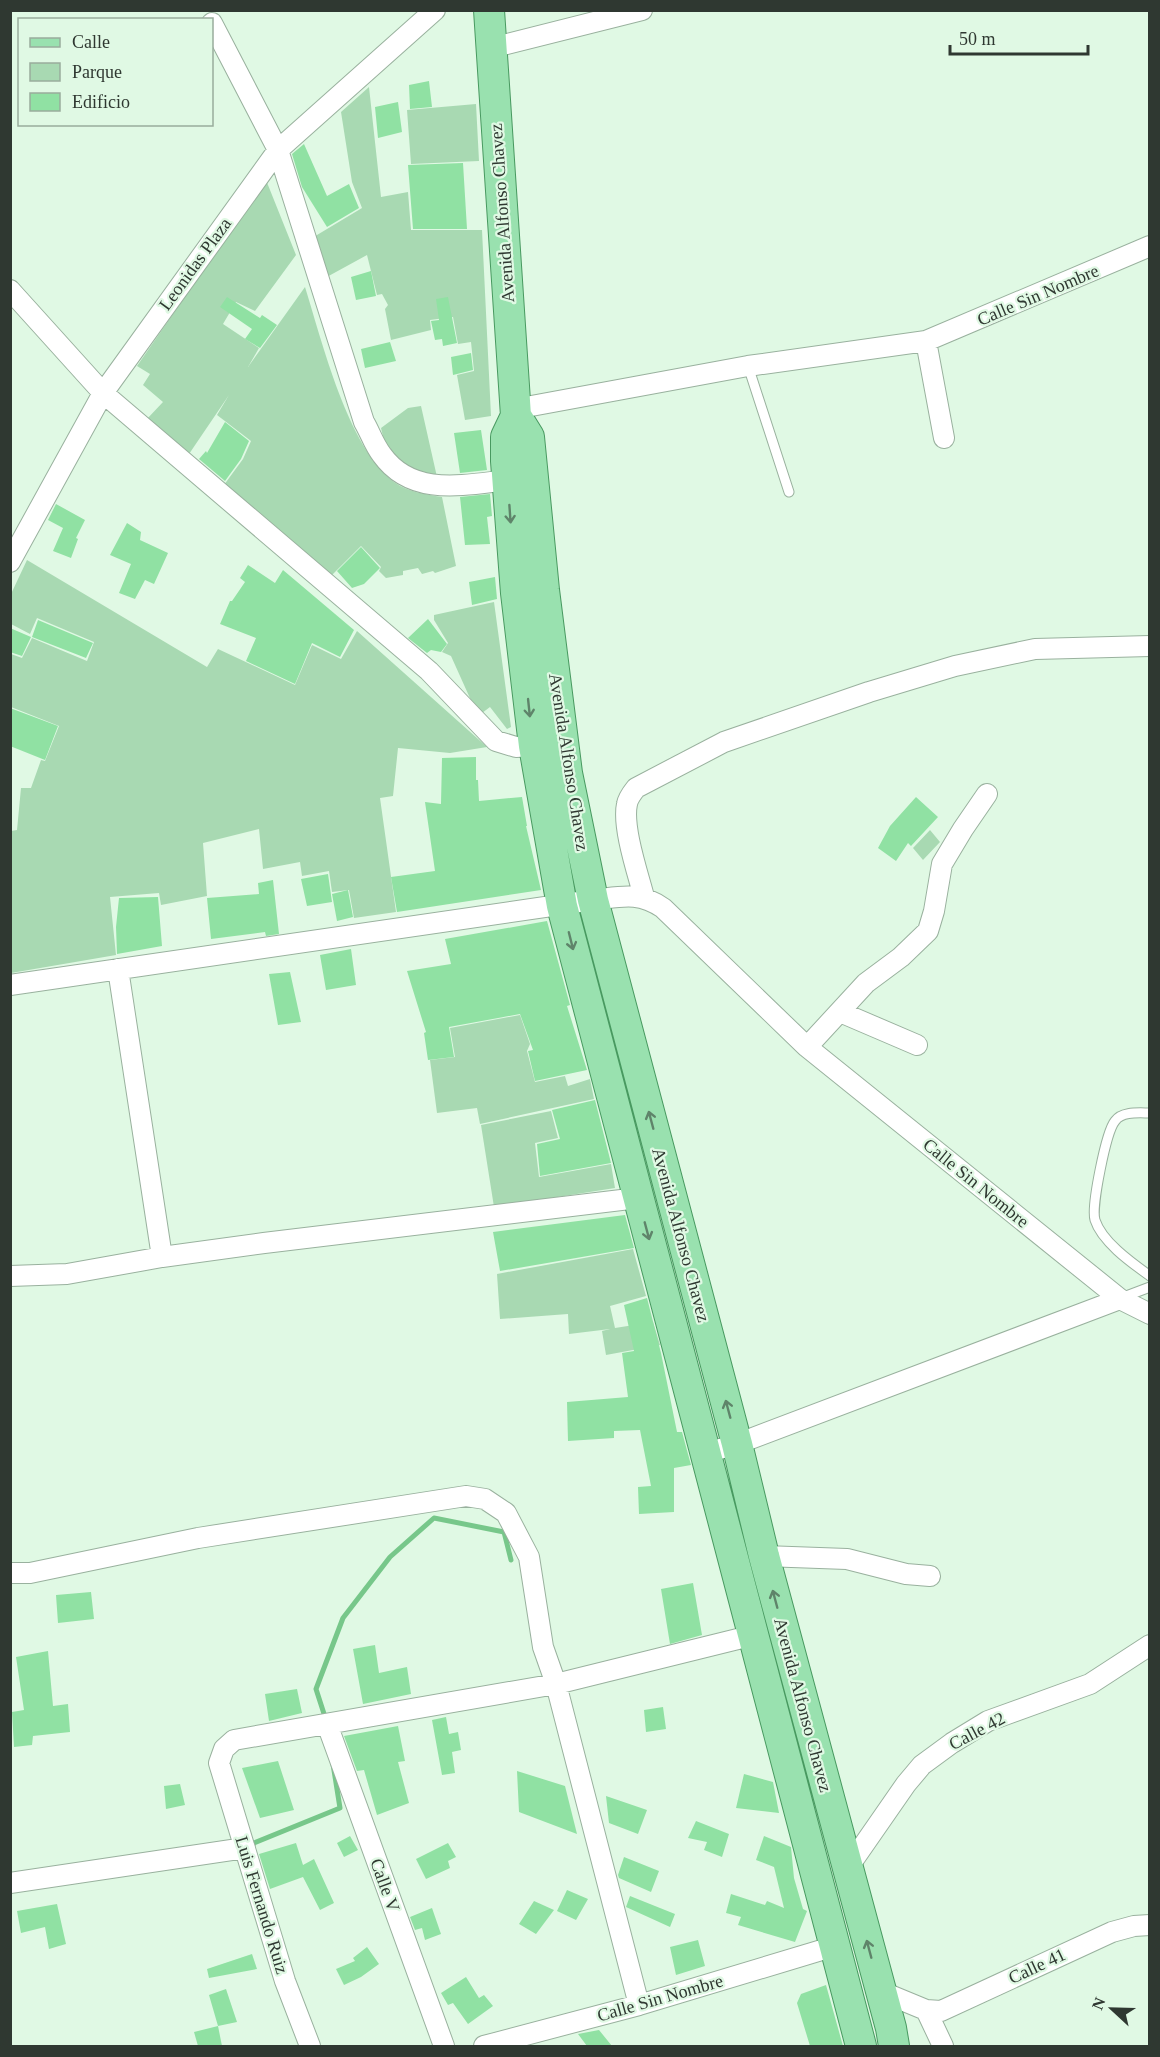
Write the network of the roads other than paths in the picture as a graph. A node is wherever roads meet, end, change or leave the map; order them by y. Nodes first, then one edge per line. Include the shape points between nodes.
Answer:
1 (435, 10) edge
2 (489, 10) edge
3 (642, 10) edge
4 (213, 25) edge
5 (491, 48) junction
6 (278, 150) junction
7 (1149, 246) edge
8 (10, 290) edge
9 (926, 341) junction
10 (748, 366) junction
11 (103, 393) junction
12 (516, 412) junction
13 (944, 438) dead end
14 (508, 480) junction
15 (789, 492) dead end
16 (10, 562) edge
17 (1149, 646) edge
18 (534, 746) junction
19 (987, 794) dead end
20 (644, 897) junction
21 (593, 900) junction
22 (562, 906) junction
23 (118, 969) junction
24 (10, 985) edge
25 (840, 1012) junction
26 (917, 1046) dead end
27 (807, 1047) junction
28 (1149, 1113) edge
29 (638, 1198) junction
30 (162, 1257) junction
31 (10, 1275) edge
32 (1149, 1276) edge
33 (1149, 1287) edge
34 (1120, 1299) junction
35 (1149, 1314) edge
36 (737, 1444) junction
37 (706, 1454) junction
38 (764, 1556) junction
39 (10, 1573) edge
40 (930, 1576) dead end
41 (754, 1635) junction
42 (1149, 1645) edge
43 (556, 1684) junction
44 (327, 1724) junction
45 (246, 1848) junction
46 (847, 1869) junction
47 (10, 1883) edge
48 (1149, 1925) edge
49 (835, 1946) junction
50 (880, 1991) junction
51 (639, 2005) junction
52 (926, 2010) junction
53 (310, 2046) edge
54 (444, 2046) edge
55 (484, 2046) edge
56 (861, 2046) edge
57 (894, 2046) edge
58 (943, 2046) edge

1 - 6 street, Leonidas Plaza
2 - 5 main road, Avenida Alfonso Chavez
3 - 5 street
4 - 6 street
5 - 12 main road, Avenida Alfonso Chavez
6 - 11 street, Leonidas Plaza
6 - 14 street via 364,422 382,455 400,474 415,482 450,486
7 - 9 street, Calle Sin Nombre
8 - 11 street
9 - 10 street, Calle Sin Nombre
9 - 13 street
10 - 12 street, Calle Sin Nombre
10 - 15 lane
11 - 16 street, Leonidas Plaza
11 - 18 street via 429,671 496,741 516,747
12 - 14 main road, Avenida Alfonso Chavez via 506,437
12 - 21 main road, Avenida Alfonso Chavez via 529,437 567,773
14 -> 18 main road, Avenida Alfonso Chavez via 516,593
17 - 20 street via 1035,650 955,666 724,742 636,788 629,798 626,816
18 - 22 main road, Avenida Alfonso Chavez
19 - 25 street via 942,864 927,931 866,983
20 - 21 street
20 - 27 street, Calle Sin Nombre via 663,908
21 - 22 street
36 -> 21 main road, Avenida Alfonso Chavez
22 - 23 street
22 -> 29 main road, Avenida Alfonso Chavez
23 - 24 street
23 - 30 street
25 - 26 street
25 - 27 street
27 - 34 street, Calle Sin Nombre
28 - 32 lane via 1135,1112 1114,1122 1100,1174 1095,1219 1124,1257
29 - 30 street
29 -> 37 main road, Avenida Alfonso Chavez
30 - 31 street via 67,1274
33 - 34 lane
34 - 35 street, Calle Sin Nombre
34 - 36 street
36 - 37 street
36 - 38 main road, Avenida Alfonso Chavez
37 - 41 main road, Avenida Alfonso Chavez
38 - 40 street via 847,1559
46 -> 38 main road, Avenida Alfonso Chavez
39 - 43 street via 30,1573 210,1536 466,1496 485,1499 506,1513 529,1557 543,1647
41 - 43 street
41 - 49 main road, Avenida Alfonso Chavez
42 - 46 street, Calle 42 via 1090,1684 988,1722 922,1765
43 - 44 street
43 - 51 street
44 - 45 street, Luis Fernando Ruiz via 234,1740 224,1749 219,1763
44 - 54 street, Calle V
45 - 47 street
45 - 53 street, Luis Fernando Ruiz via 285,1981
50 -> 46 main road, Avenida Alfonso Chavez
48 - 52 street, Calle 41 via 1112,1932 941,2011
49 - 51 street, Calle Sin Nombre
49 - 56 main road, Avenida Alfonso Chavez
50 - 52 street
50 - 57 main road, Avenida Alfonso Chavez
51 - 55 street, Calle Sin Nombre
52 - 58 street

